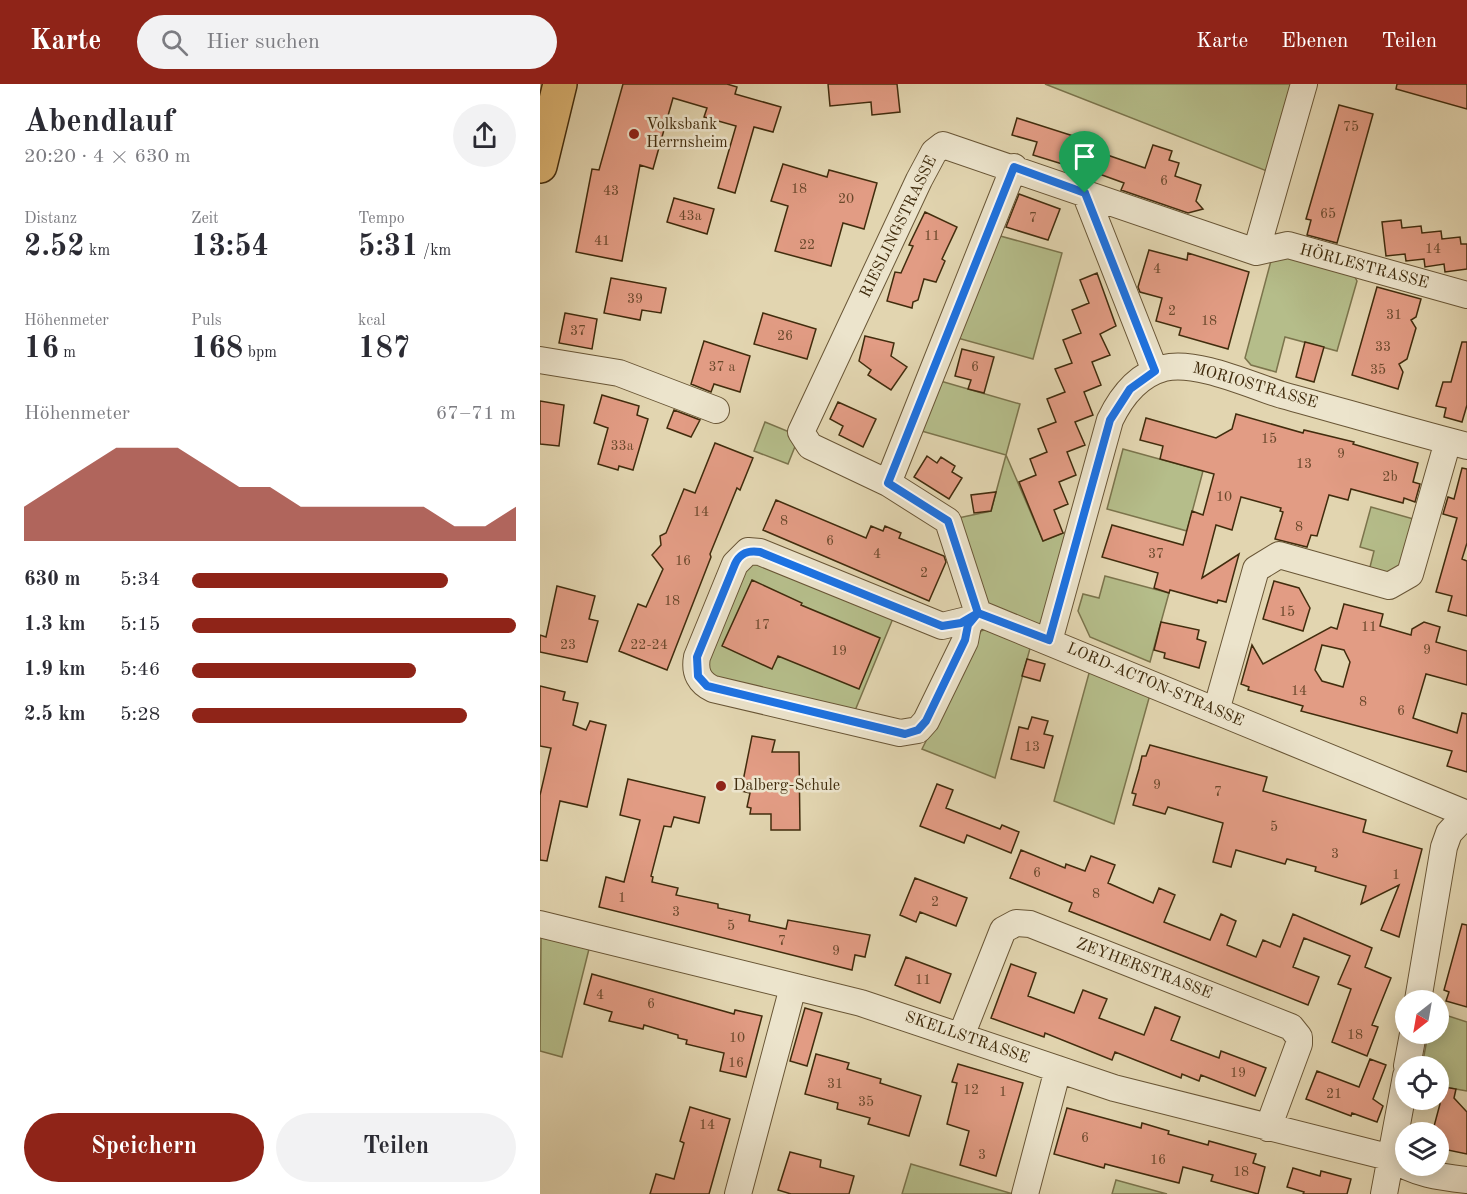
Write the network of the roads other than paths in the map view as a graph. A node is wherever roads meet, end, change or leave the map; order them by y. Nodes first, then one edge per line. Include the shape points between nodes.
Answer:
1 (560, 84) edge
2 (1304, 84) edge
3 (540, 166) edge
4 (1014, 167) junction
5 (1085, 193) junction
6 (1256, 252) junction
7 (1467, 295) edge
8 (540, 360) edge
9 (1155, 371) junction
10 (717, 410) dead end
11 (1458, 443) edge
12 (888, 483) junction
13 (975, 616) junction
14 (1049, 640) junction
15 (1216, 711) junction
16 (1467, 814) edge
17 (540, 924) edge
18 (793, 987) junction
19 (1420, 990) edge
20 (961, 1036) junction
21 (1058, 1069) junction
22 (1400, 1110) edge
23 (1268, 1128) junction
24 (1392, 1158) junction
25 (1467, 1180) edge
26 (738, 1194) edge
27 (1025, 1194) edge
28 (1384, 1194) edge

1 - 3 main road
2 - 6 street
4 - 5 street, RIESLINGSTRASSE
4 - 12 street
4 - 12 street, RIESLINGSTRASSE via 948,145 934,152 802,426 803,438 810,446
5 - 6 street, RIESLINGSTRASSE
5 - 9 street
6 - 7 street, HÖRLESTRASSE via 1288,245
8 - 10 street via 619,373
9 - 11 street, MORIOSTRASSE via 1176,366 1203,369
9 - 14 street, MORIOSTRASSE via 1130,389 1110,420
11 - 15 street via 1410,574 1389,586 1279,555 1256,569
12 - 13 street via 948,521
13 - 13 street via 942,626 760,552 748,552 735,564 697,657 696,670 702,682 713,689 905,734 918,730 926,721
13 - 14 street, LORD-ACTON-STRASSE
14 - 15 street, LORD-ACTON-STRASSE
15 - 16 street, LORD-ACTON-STRASSE
16 - 19 street via 1449,833 1444,847
17 - 18 street, SKELLSTRASSE
18 - 20 street, SKELLSTRASSE via 861,1003
18 - 26 street
20 - 21 street, SKELLSTRASSE
20 - 23 street, ZEYHERSTRASSE via 1003,930 1016,923 1030,924 1291,1026 1299,1044
21 - 23 street, SKELLSTRASSE via 1114,1088
21 - 27 street
22 - 24 street
23 - 24 street, SKELLSTRASSE
24 - 25 street, SKELLSTRASSE via 1430,1175
24 - 28 street

